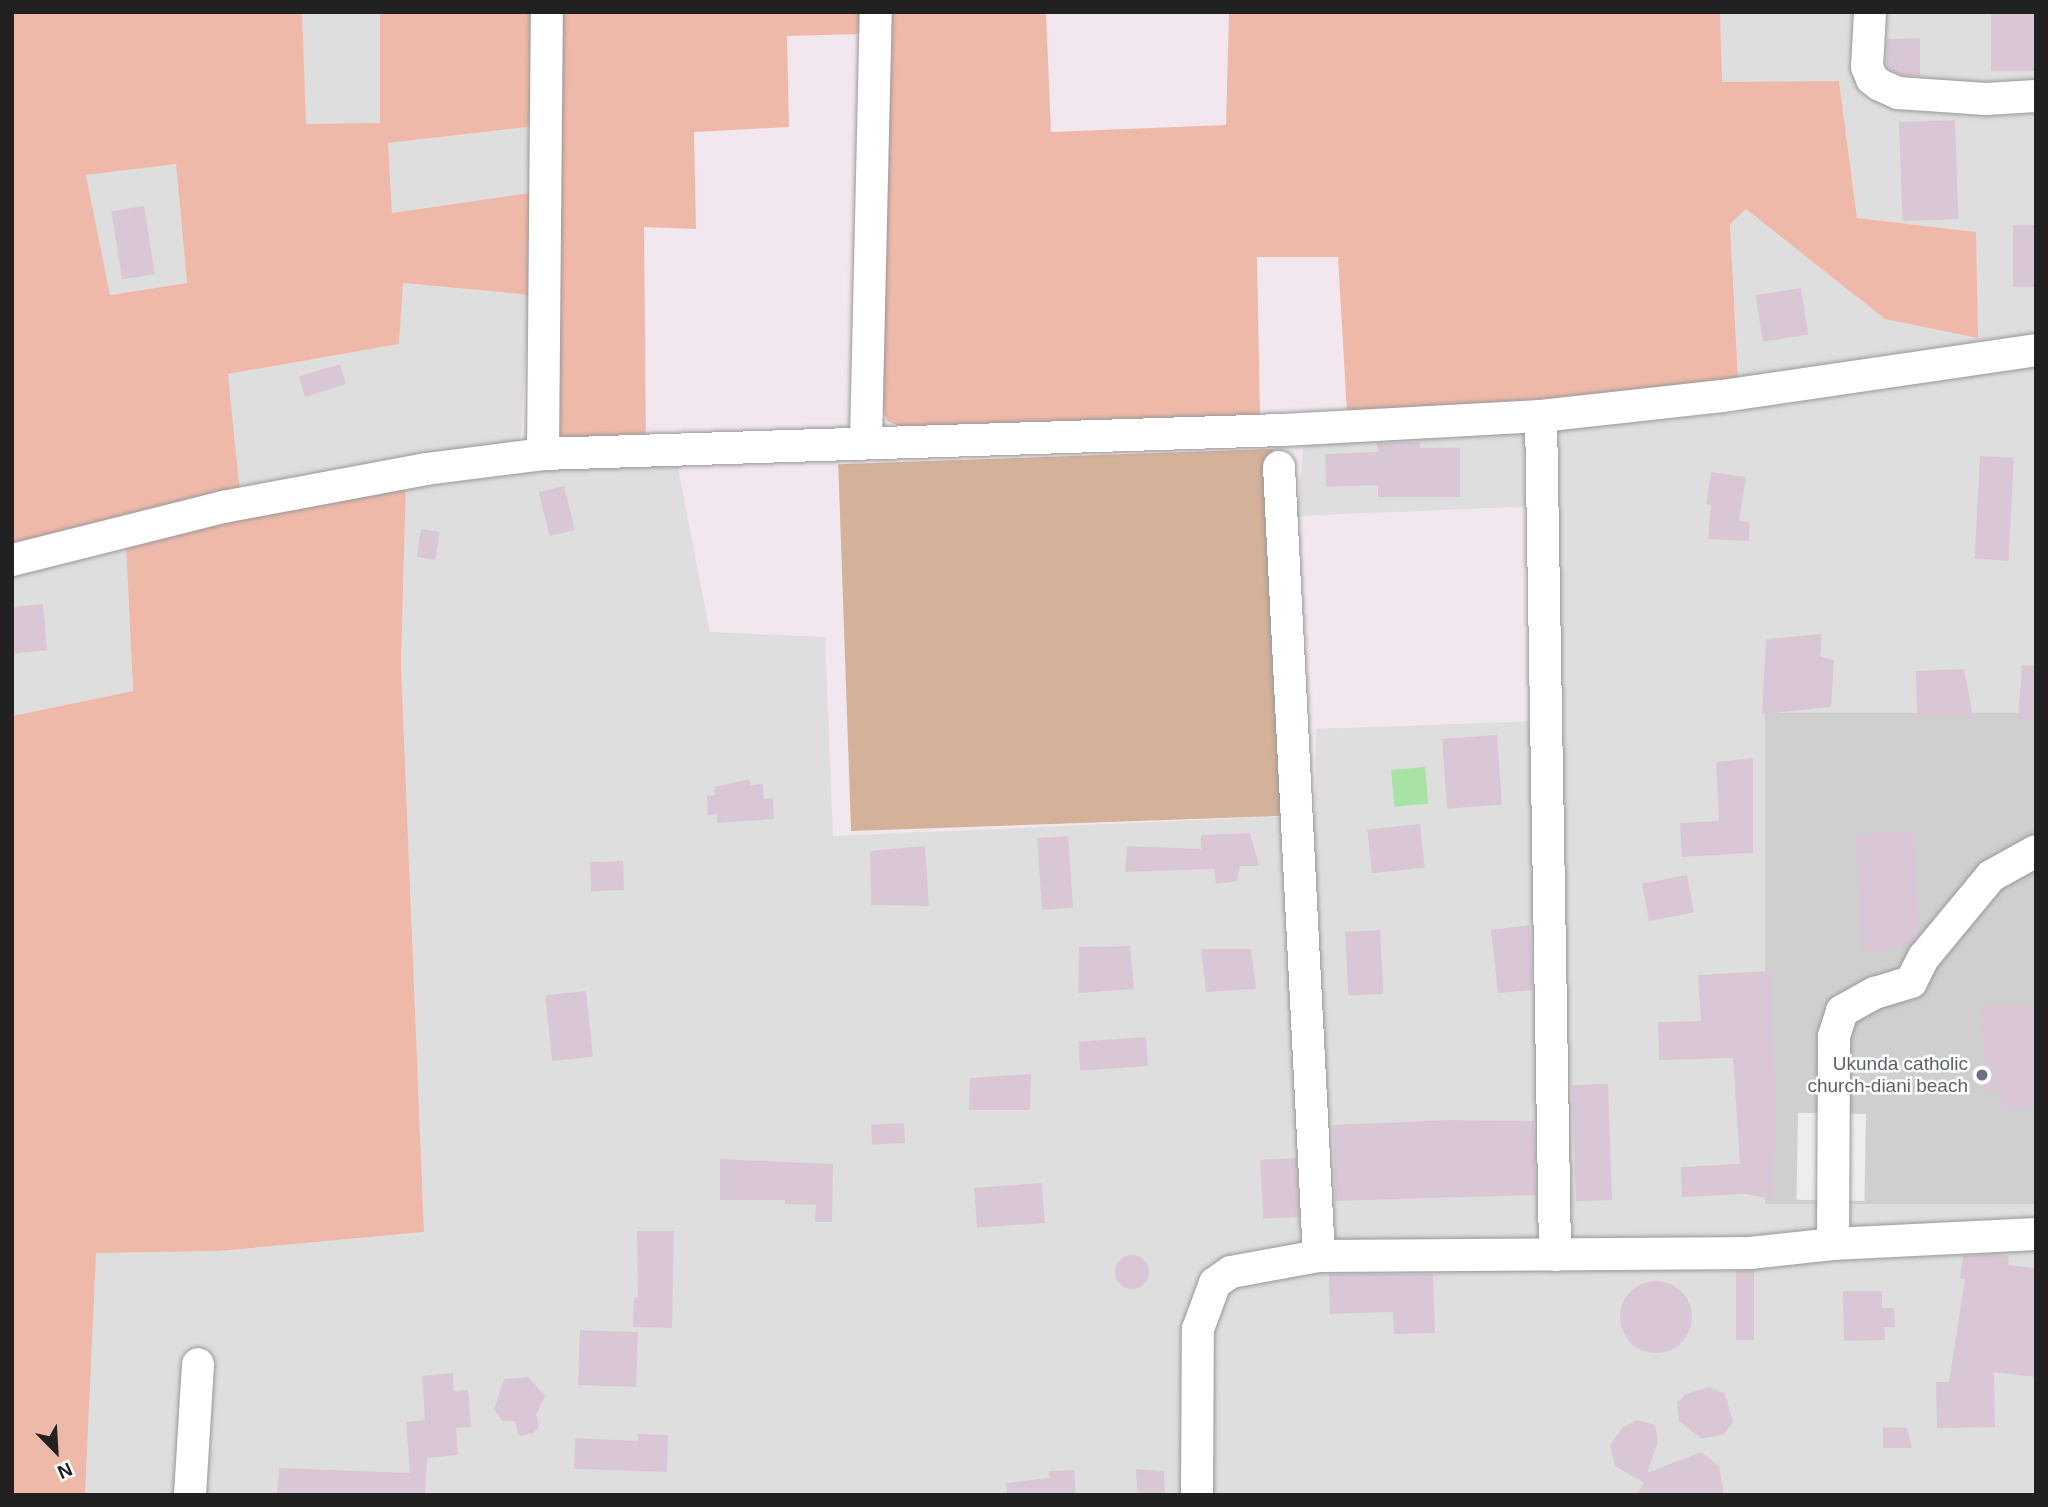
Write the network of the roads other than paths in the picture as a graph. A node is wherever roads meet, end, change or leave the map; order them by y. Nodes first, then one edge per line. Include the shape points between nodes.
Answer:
1 (547, 12) edge
2 (876, 12) edge
3 (1870, 12) edge
4 (2036, 96) edge
5 (2036, 349) edge
6 (1541, 416) junction
7 (866, 441) junction
8 (543, 454) junction
9 (1279, 467) dead end
10 (12, 560) edge
11 (2036, 850) edge
12 (2036, 1234) edge
13 (1833, 1244) junction
14 (1555, 1255) junction
15 (1320, 1256) junction
16 (198, 1364) dead end
17 (190, 1495) edge
18 (1197, 1495) edge

1 - 8 street
2 - 7 street
3 - 4 street via 1867,67 1880,85 1898,93 1986,99
5 - 6 street via 1722,396
6 - 7 street via 1269,430
6 - 14 street
7 - 8 street
8 - 10 street via 426,469 223,507
9 - 15 street
11 - 13 street via 1991,876 1924,957 1911,982 1874,993 1842,1011 1834,1036
12 - 13 street
13 - 14 street via 1750,1253
14 - 15 street
15 - 18 street via 1231,1272 1216,1283 1198,1329
16 - 17 street

